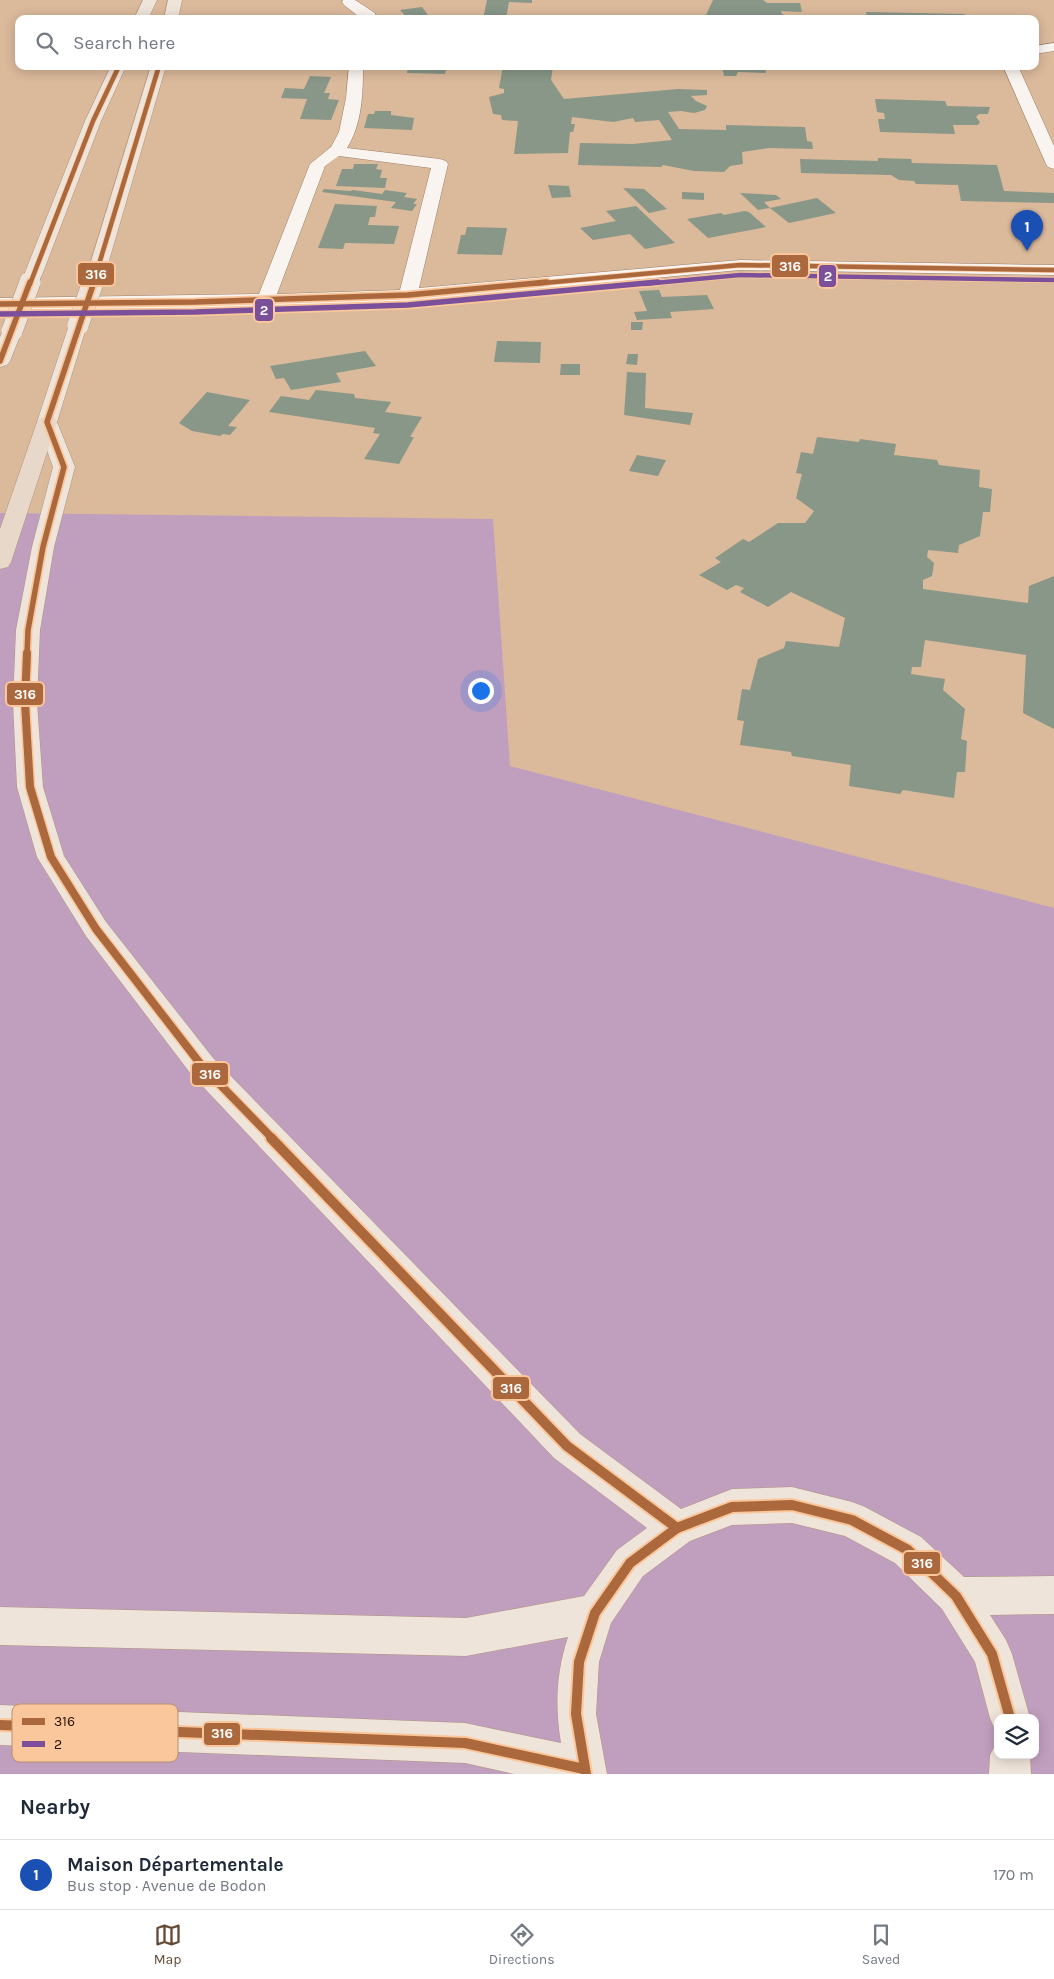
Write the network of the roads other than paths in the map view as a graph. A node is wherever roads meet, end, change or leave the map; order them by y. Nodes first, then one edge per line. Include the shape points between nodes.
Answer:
1 (150, 0) edge
2 (176, 0) edge
3 (349, 2) dead end
4 (143, 15) edge
5 (172, 15) edge
6 (368, 15) edge
7 (1054, 48) edge
8 (1039, 50) edge
9 (117, 70) edge
10 (158, 70) edge
11 (356, 70) edge
12 (1012, 70) edge
13 (335, 152) junction
14 (1054, 164) edge
15 (1054, 270) edge
16 (408, 294) junction
17 (266, 299) junction
18 (0, 304) edge
19 (0, 361) edge
20 (47, 422) junction
21 (0, 562) edge
22 (677, 1528) junction
23 (1054, 1595) edge
24 (956, 1596) junction
25 (595, 1613) junction
26 (0, 1626) edge
27 (1009, 1714) edge
28 (178, 1732) edge
29 (1010, 1759) edge
30 (585, 1772) edge
31 (1010, 1774) edge

1 - 4 main road
2 - 5 main road
3 - 6 street
7 - 8 street
9 - 19 main road, bridge via 93,121
10 - 20 main road, bridge
11 - 13 street via 356,88 346,135
12 - 14 street
13 - 16 street via 440,164
13 - 17 street via 318,164
15 - 16 street via 740,265
16 - 17 street
17 - 18 street
20 - 21 highway
20 - 22 main road via 64,467 43,547 30,621 25,703 30,787 51,857 96,928 202,1066 567,1446
22 - 24 main road via 732,1507 792,1505 852,1520 908,1550
22 - 25 main road via 630,1563
23 - 24 main road
24 - 27 main road via 992,1654
25 - 26 main road via 466,1637
25 - 30 main road via 579,1662 576,1714
28 - 30 main road via 465,1743
29 - 31 main road

